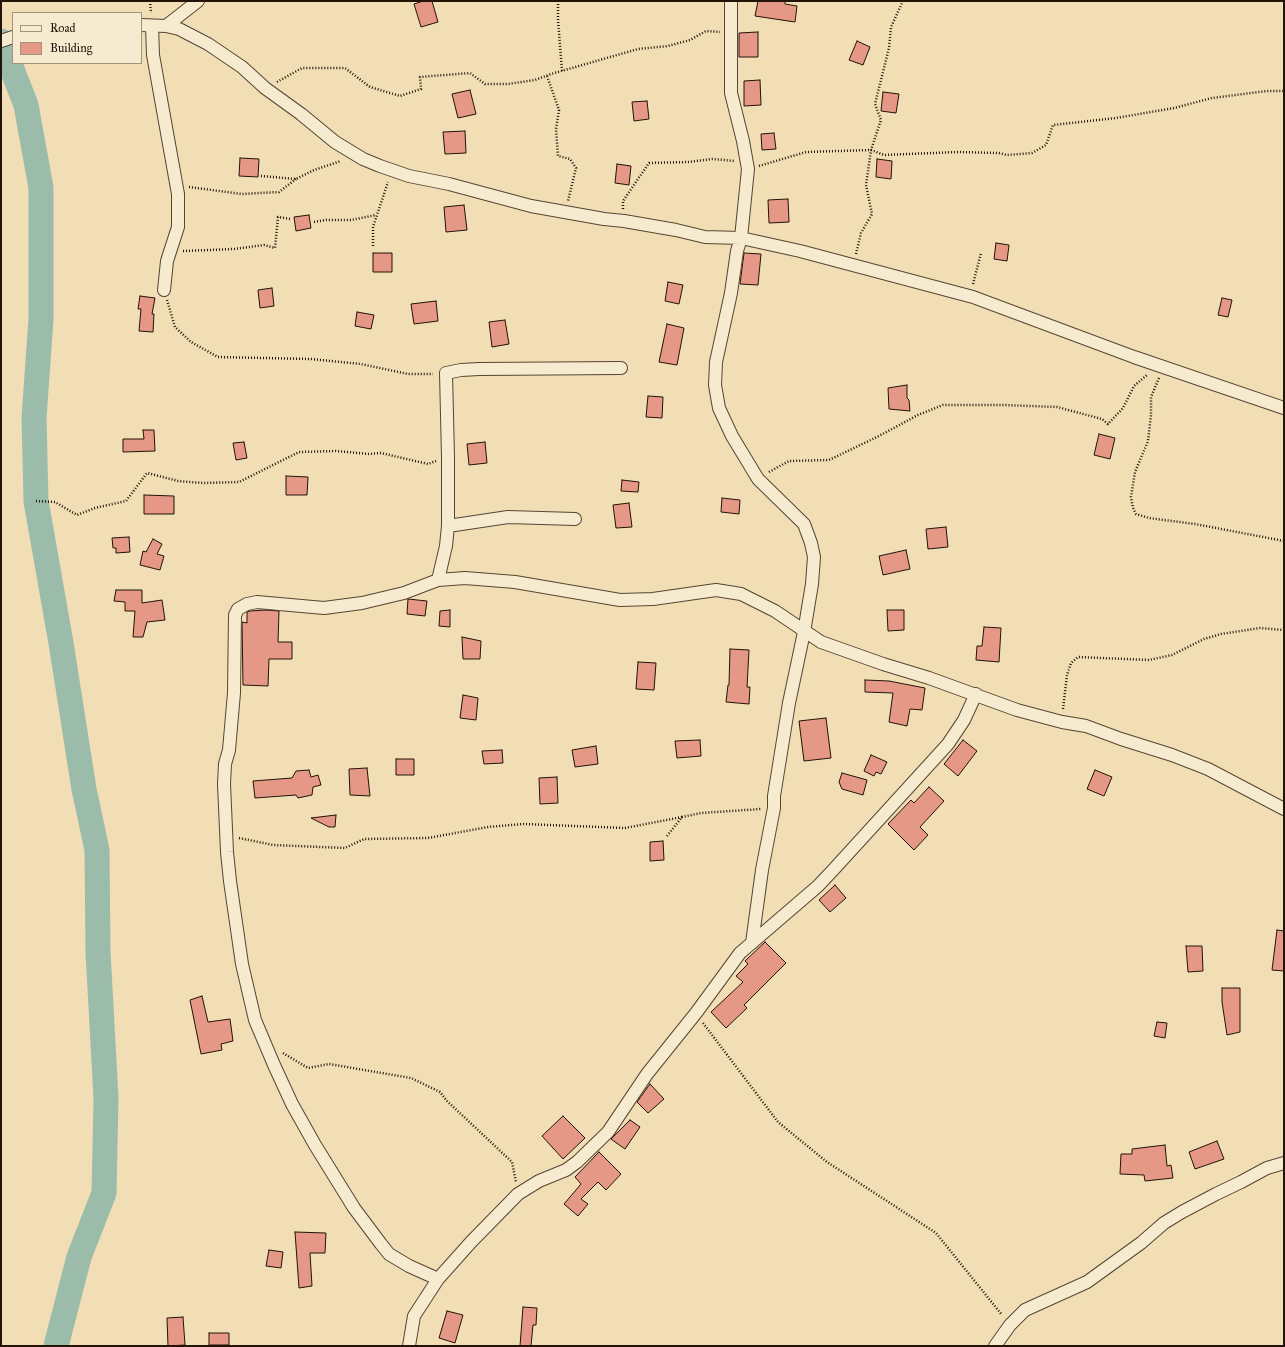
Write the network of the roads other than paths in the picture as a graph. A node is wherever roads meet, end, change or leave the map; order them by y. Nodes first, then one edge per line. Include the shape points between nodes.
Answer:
1 (198, 1) edge
2 (731, 1) edge
3 (146, 25) edge
4 (166, 26) junction
5 (12, 37) edge
6 (1, 41) edge
7 (741, 238) junction
8 (164, 290) road end
9 (620, 368) dead end
10 (1284, 408) edge
11 (575, 519) dead end
12 (448, 526) junction
13 (438, 580) junction
14 (804, 632) junction
15 (976, 694) junction
16 (1284, 809) edge
17 (752, 943) junction
18 (1284, 1163) edge
19 (438, 1279) junction
20 (409, 1346) edge
21 (995, 1346) edge

1 - 4 street
2 - 7 street via 731,93 748,169
3 - 4 street
3 - 8 street via 154,55 178,194 178,227 167,260
4 - 7 street via 179,29 208,44 242,67 335,142 363,159 392,170 531,206 705,237
5 - 6 street
7 - 10 street via 970,296 1151,363
7 - 14 street via 716,362 715,384 719,408 732,436 758,479 804,524 811,543 814,557 812,584
9 - 12 street via 480,369 446,373
11 - 12 street via 508,517
12 - 13 street
13 - 14 street via 465,578 515,582 620,600 653,599 716,590 741,594 775,611
13 - 19 street via 404,593 362,603 324,608 257,602 238,608 235,615 234,693 224,784 230,881 242,964 255,1020 274,1065 315,1145 358,1214 389,1254
14 - 15 street via 821,642 855,655
14 - 17 street via 789,703
15 - 16 street via 1017,710 1086,726 1208,769
15 - 17 street via 964,720 948,744 818,886
17 - 19 street via 740,953 647,1074 608,1132 566,1170 539,1181 518,1194
18 - 21 street via 1267,1168 1182,1212 1087,1282 1025,1310
19 - 20 street via 414,1316

